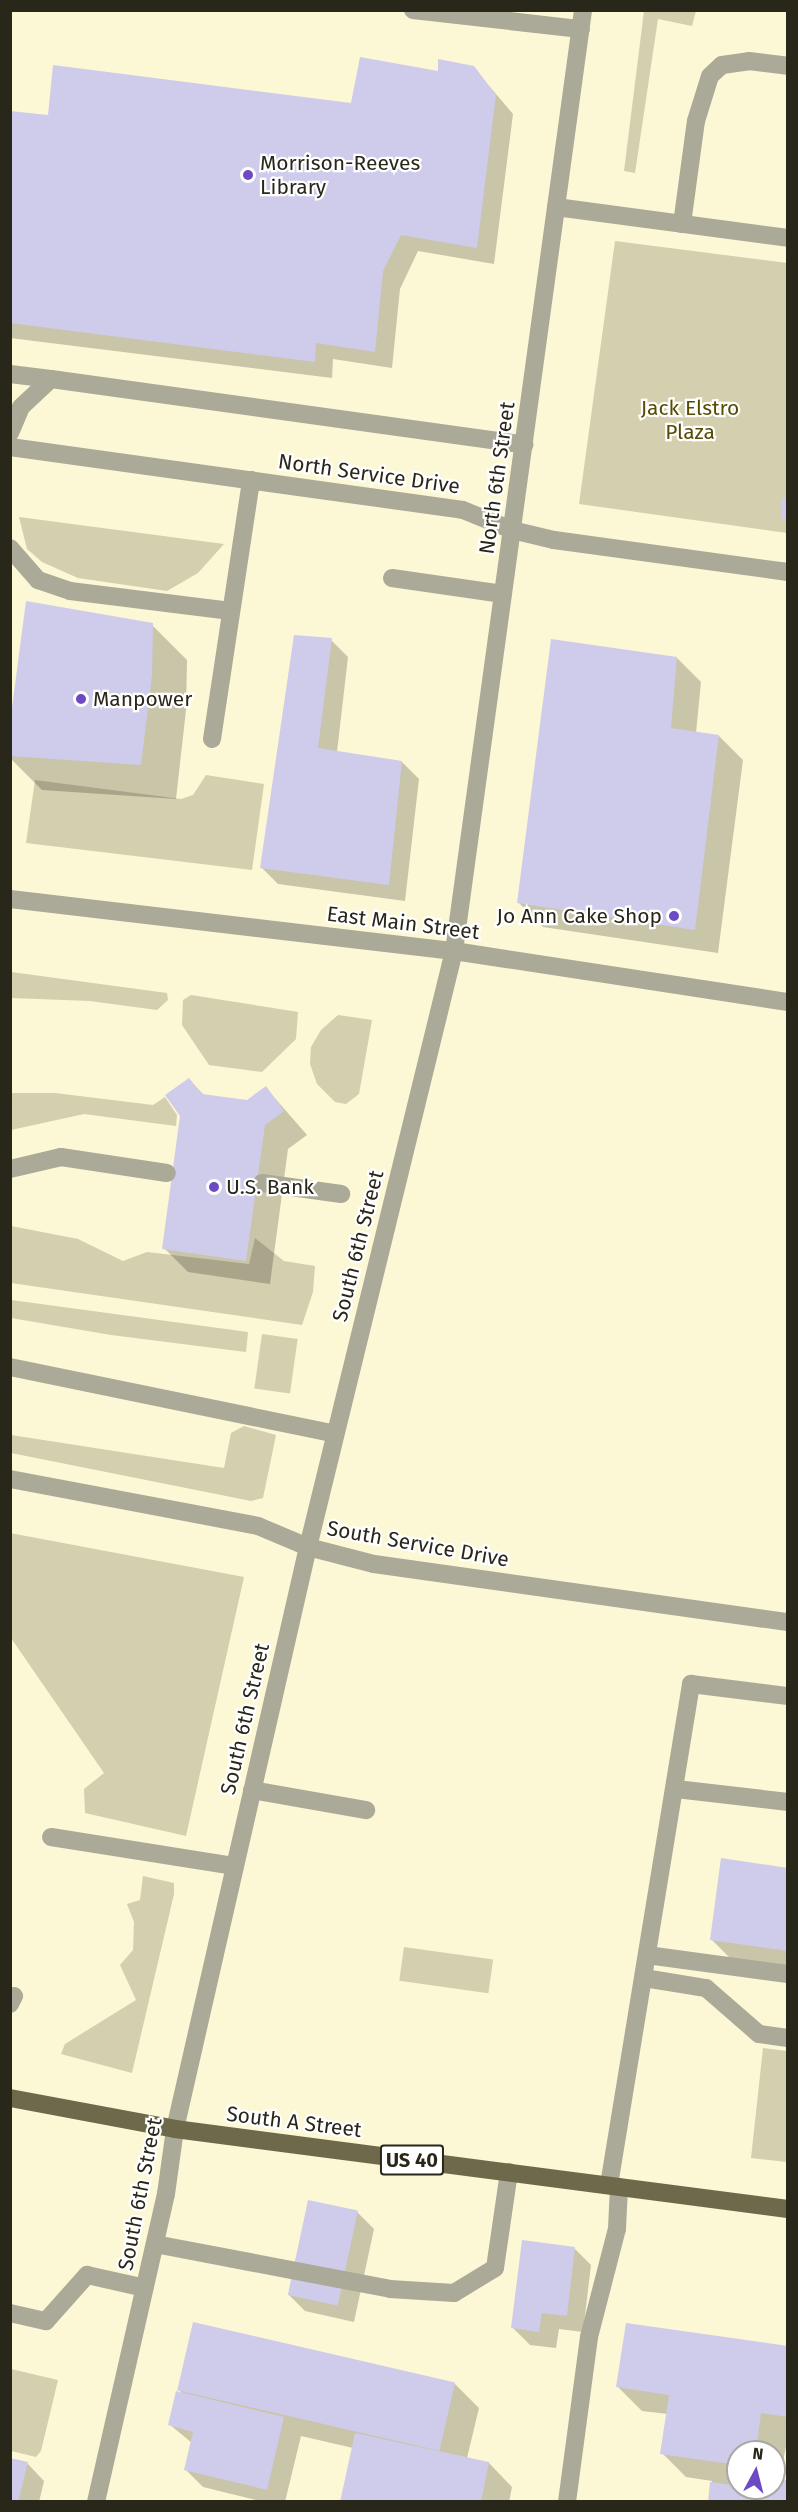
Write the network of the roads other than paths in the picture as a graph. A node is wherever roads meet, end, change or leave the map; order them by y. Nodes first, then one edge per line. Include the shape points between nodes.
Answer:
1 (413, 10) edge
2 (583, 10) edge
3 (581, 29) junction
4 (788, 66) edge
5 (556, 207) junction
6 (682, 224) junction
7 (788, 238) edge
8 (10, 374) edge
9 (51, 379) junction
10 (10, 433) edge
11 (524, 445) junction
12 (10, 447) edge
13 (251, 480) junction
14 (512, 530) junction
15 (10, 548) edge
16 (788, 572) edge
17 (392, 578) dead end
18 (503, 594) junction
19 (231, 611) junction
20 (212, 739) dead end
21 (10, 899) edge
22 (454, 951) junction
23 (788, 1002) edge
24 (10, 1169) edge
25 (167, 1173) dead end
26 (262, 1184) dead end
27 (341, 1194) dead end
28 (10, 1367) edge
29 (336, 1434) junction
30 (10, 1479) edge
31 (308, 1547) junction
32 (788, 1622) edge
33 (788, 1696) edge
34 (676, 1789) junction
35 (252, 1790) junction
36 (788, 1802) edge
37 (366, 1810) dead end
38 (51, 1837) dead end
39 (235, 1866) junction
40 (647, 1955) junction
41 (788, 1974) edge
42 (644, 1978) junction
43 (788, 2038) edge
44 (10, 2098) edge
45 (175, 2129) junction
46 (509, 2172) junction
47 (614, 2186) junction
48 (788, 2209) edge
49 (155, 2244) junction
50 (145, 2288) junction
51 (10, 2313) edge
52 (96, 2502) edge
53 (567, 2502) edge

1 - 3 street
2 - 3 street, North 6th Street
3 - 5 street, North 6th Street
4 - 6 street via 749,61 722,65 710,76 696,121
5 - 6 street
5 - 11 street, North 6th Street
6 - 7 street
8 - 9 street
9 - 10 street via 21,407
9 - 11 street
11 - 14 street, North 6th Street
12 - 13 street, North Service Drive
13 - 14 street, North Service Drive via 463,510
13 - 19 street
14 - 16 street, North Service Drive via 555,540
14 - 18 street, North 6th Street
15 - 19 street via 38,580 70,591
17 - 18 street
18 - 22 street, North 6th Street
19 - 20 street
21 - 22 street, East Main Street
22 - 23 street, East Main Street
22 - 29 street, South 6th Street
24 - 25 street via 61,1158
26 - 27 street
28 - 29 street
29 - 31 street, South 6th Street
30 - 31 street, South Service Drive via 258,1526
31 - 32 street, South Service Drive via 374,1564
31 - 35 street, South 6th Street
33 - 34 street via 691,1684
34 - 36 street
34 - 40 street
35 - 37 street
35 - 39 street, South 6th Street
38 - 39 street
39 - 45 street, South 6th Street
40 - 41 street
40 - 42 street
42 - 43 street via 706,1988 759,2034
42 - 47 street
44 - 45 main road, South A Street / US 40
45 - 46 main road, South A Street / US 40
45 - 49 street, South 6th Street
46 - 47 main road, South A Street / US 40
46 - 49 street via 495,2268 454,2293 390,2289
47 - 48 main road, South A Street / US 40
47 - 53 street via 617,2229 589,2337
49 - 50 street, South 6th Street
50 - 51 street via 87,2276 46,2321
50 - 52 street, South 6th Street

